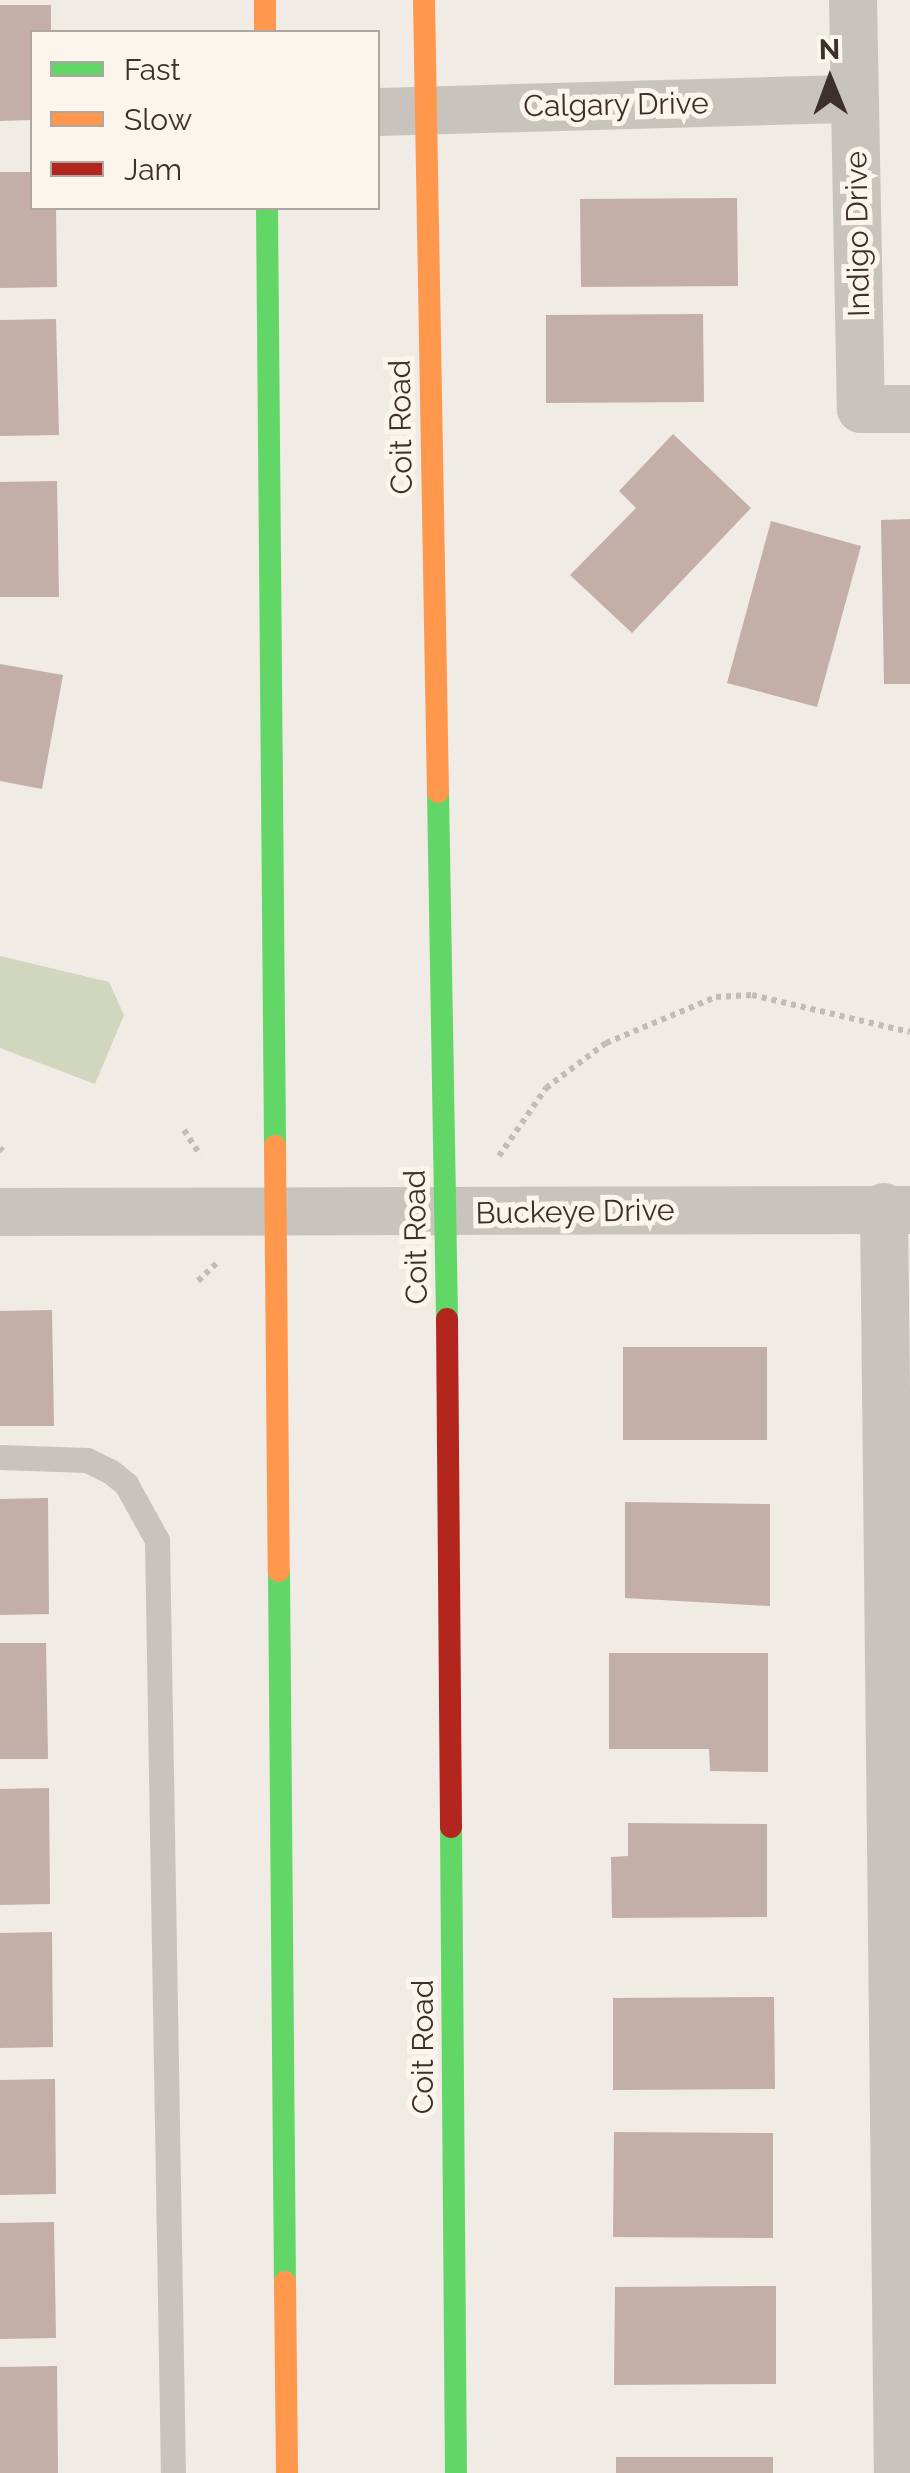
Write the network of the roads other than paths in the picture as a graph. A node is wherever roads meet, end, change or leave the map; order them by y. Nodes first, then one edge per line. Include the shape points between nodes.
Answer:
1 (265, 0) edge
2 (424, 0) edge
3 (852, 0) edge
4 (265, 30) edge
5 (855, 99) junction
6 (426, 109) junction
7 (380, 112) edge
8 (267, 210) edge
9 (910, 409) edge
10 (897, 1209) edge
11 (0, 1212) edge
12 (272, 1213) junction
13 (446, 1214) junction
14 (0, 1456) edge
15 (173, 2473) edge
16 (287, 2473) edge
17 (456, 2473) edge
18 (898, 2473) edge

1 - 4 main road
2 - 6 main road, Coit Road
3 - 5 street, Indigo Drive
5 - 6 street, Calgary Drive
5 - 9 street, Indigo Drive via 862,409
6 - 7 street, Calgary Drive
6 - 13 main road, Coit Road
8 - 12 main road
10 - 13 street, Buckeye Drive
10 - 18 street
11 - 12 street, Buckeye Drive
12 - 13 street, Buckeye Drive
12 - 16 main road
13 - 17 main road, Coit Road
14 - 15 lane via 87,1460 110,1471 126,1484 157,1540

